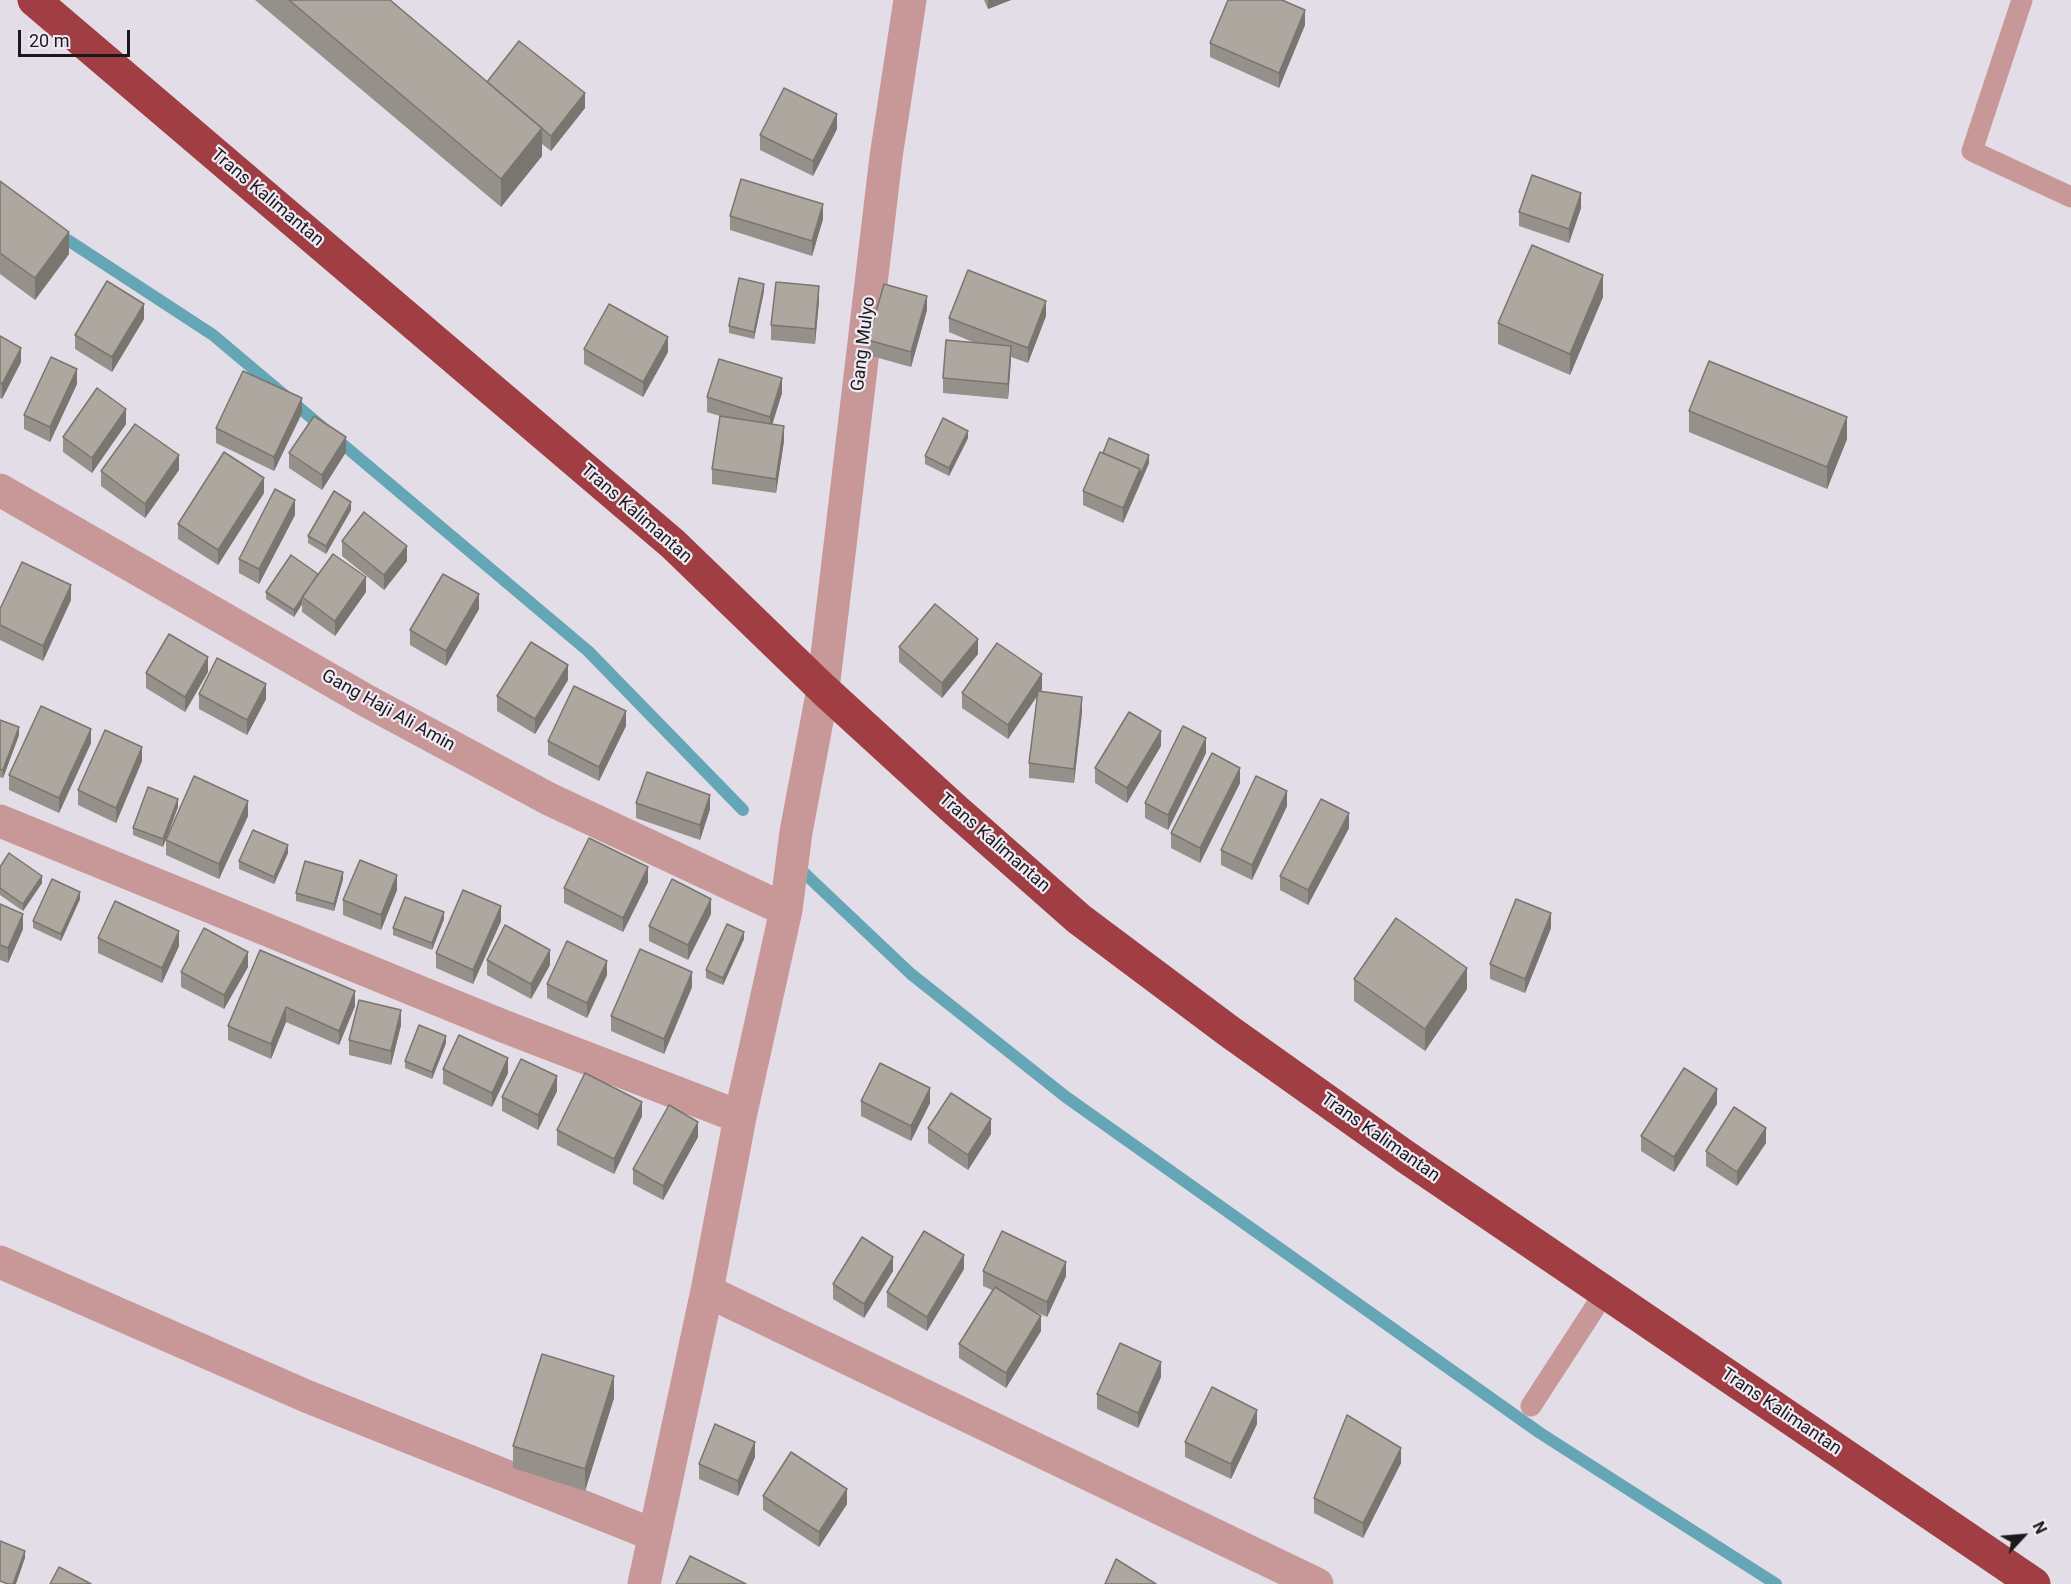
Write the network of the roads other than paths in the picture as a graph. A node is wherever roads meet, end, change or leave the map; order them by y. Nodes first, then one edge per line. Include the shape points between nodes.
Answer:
1 (34, 0) edge
2 (910, 0) edge
3 (2022, 0) edge
4 (2071, 197) edge
5 (0, 490) edge
6 (823, 689) junction
7 (0, 821) edge
8 (788, 898) junction
9 (740, 1117) junction
10 (0, 1262) edge
11 (707, 1291) junction
12 (1605, 1292) junction
13 (1531, 1406) dead end
14 (654, 1535) junction
15 (644, 1584) edge
16 (1317, 1584) edge
17 (2034, 1584) edge

1 - 6 highway, Trans Kalimantan via 673,544
2 - 6 street, Gang Mulyo via 886,157
3 - 4 lane via 1972,151
5 - 8 street, Gang Haji Ali Amin via 367,701 549,799
6 - 8 street, Gang Mulyo via 796,832
6 - 12 highway, Trans Kalimantan via 1079,919 1406,1157
7 - 9 street via 504,1026
8 - 9 street, Gang Mulyo
9 - 11 street, Gang Mulyo
10 - 14 street via 306,1396
11 - 14 street, Gang Mulyo
11 - 16 street
12 - 13 lane
12 - 17 highway, Trans Kalimantan
14 - 15 street, Gang Mulyo

